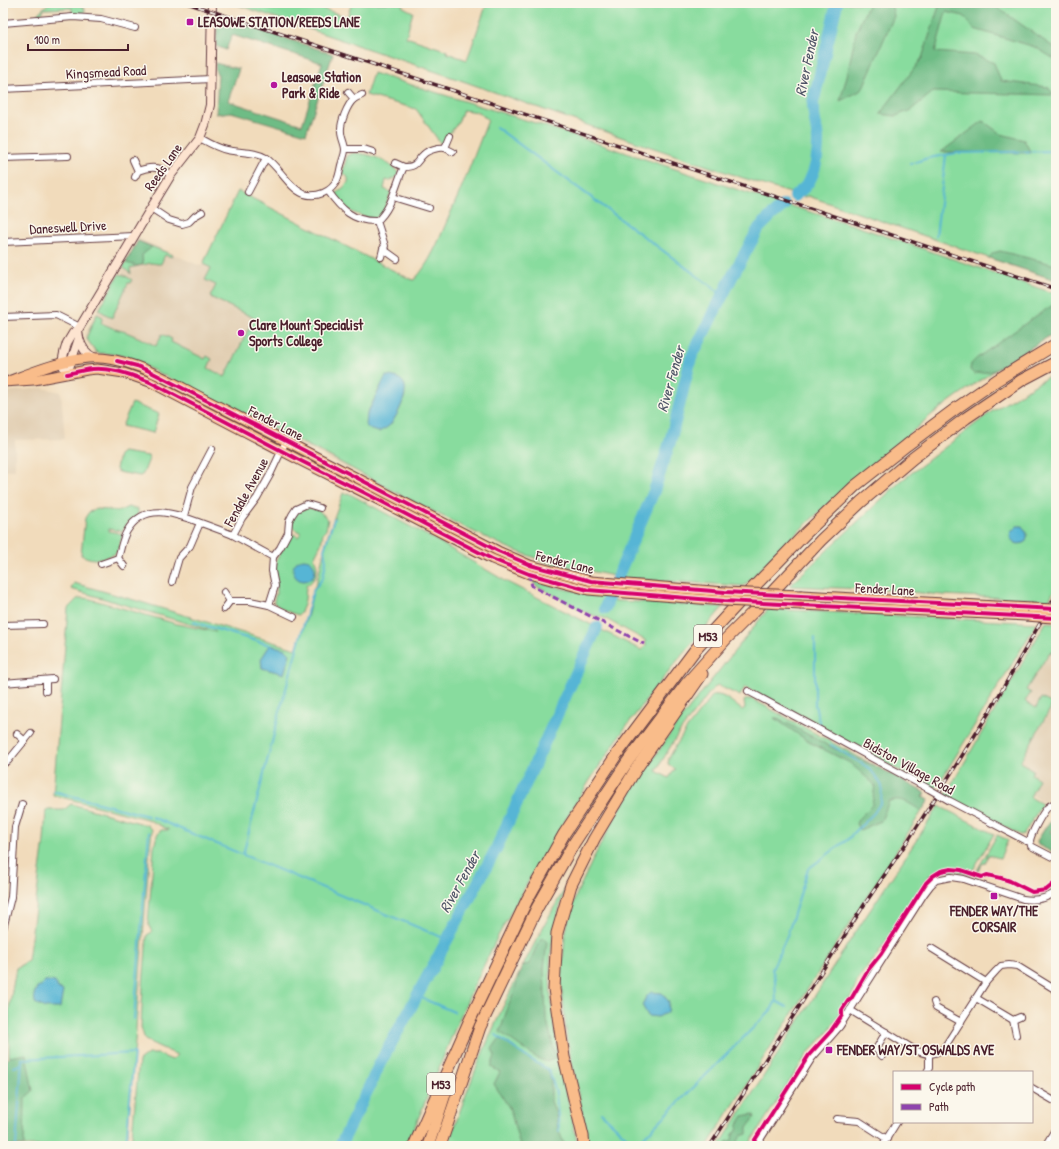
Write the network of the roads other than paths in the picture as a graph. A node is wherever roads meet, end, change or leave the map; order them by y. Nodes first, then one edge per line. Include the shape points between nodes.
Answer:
1 (212, 3) edge
2 (3, 23) edge
3 (136, 28) dead end
4 (211, 79) junction
5 (3, 88) edge
6 (348, 92) dead end
7 (362, 95) dead end
8 (354, 99) junction
9 (450, 136) dead end
10 (200, 138) junction
11 (445, 148) junction
12 (345, 149) junction
13 (373, 152) dead end
14 (452, 152) dead end
15 (68, 156) dead end
16 (3, 158) edge
17 (266, 158) junction
18 (133, 160) dead end
19 (395, 163) dead end
20 (404, 167) junction
21 (171, 176) junction
22 (328, 191) junction
23 (248, 192) dead end
24 (393, 196) junction
25 (150, 208) junction
26 (429, 208) dead end
27 (202, 212) dead end
28 (377, 221) junction
29 (134, 236) junction
30 (3, 242) edge
31 (383, 249) junction
32 (381, 257) dead end
33 (397, 259) dead end
34 (3, 317) edge
35 (79, 332) junction
36 (1056, 344) edge
37 (92, 358) junction
38 (72, 361) junction
39 (1056, 362) edge
40 (62, 363) junction
41 (68, 374) junction
42 (6, 382) edge
43 (286, 441) junction
44 (212, 449) dead end
45 (281, 451) junction
46 (320, 508) dead end
47 (184, 516) junction
48 (200, 523) junction
49 (233, 536) junction
50 (273, 557) junction
51 (118, 558) junction
52 (101, 564) dead end
53 (124, 566) dead end
54 (172, 582) dead end
55 (224, 592) dead end
56 (724, 596) junction
57 (230, 601) junction
58 (269, 605) junction
59 (224, 609) dead end
60 (1056, 609) edge
61 (294, 617) dead end
62 (1054, 618) edge
63 (43, 624) dead end
64 (3, 626) edge
65 (726, 639) junction
66 (53, 679) dead end
67 (46, 680) junction
68 (3, 683) edge
69 (46, 691) dead end
70 (748, 691) dead end
71 (31, 733) dead end
72 (17, 734) dead end
73 (25, 741) junction
74 (3, 764) edge
75 (1056, 803) edge
76 (22, 804) dead end
77 (1030, 841) junction
78 (1056, 859) edge
79 (1056, 892) edge
80 (5, 916) edge
81 (3, 929) edge
82 (931, 948) dead end
83 (986, 982) junction
84 (1056, 990) edge
85 (976, 998) junction
86 (934, 1002) dead end
87 (850, 1010) junction
88 (1020, 1016) dead end
89 (1013, 1020) junction
90 (469, 1022) junction
91 (961, 1022) junction
92 (886, 1032) junction
93 (1016, 1035) dead end
94 (929, 1054) junction
95 (882, 1056) dead end
96 (928, 1071) edge
97 (1033, 1089) edge
98 (1056, 1102) edge
99 (837, 1119) dead end
100 (896, 1123) edge
101 (1056, 1128) edge
102 (1054, 1138) edge
103 (887, 1139) junction
104 (414, 1146) edge
105 (428, 1146) edge
106 (440, 1146) edge
107 (584, 1146) edge
108 (756, 1146) edge
109 (882, 1146) edge
110 (1045, 1146) edge

1 - 4 street, Reeds Lane
2 - 3 street via 73,17 101,19
4 - 5 street, Kingsmead Road
4 - 10 street, Reeds Lane via 210,104
6 - 8 street
7 - 8 street
8 - 12 street via 348,107 340,133
9 - 11 street
10 - 17 street via 229,151
10 - 21 street, Reeds Lane
11 - 14 street
11 - 20 street via 427,151 416,164
12 - 13 street via 364,149
12 - 22 street via 337,180
15 - 16 street
17 - 22 street via 304,194 315,195
17 - 23 street
18 - 21 street via 137,174 146,168 154,168 165,170
19 - 20 street
20 - 24 street
21 - 25 street, Reeds Lane
22 - 28 street via 349,214 372,222
24 - 26 street
24 - 28 street via 385,214
25 - 27 street via 169,220 182,224
25 - 29 street, Reeds Lane
28 - 31 street
29 - 30 street, Daneswell Drive
29 - 35 street, Reeds Lane
31 - 32 street
31 - 33 street
34 - 35 street via 56,315
35 - 37 street via 84,350
35 - 38 street, Reeds Lane
35 - 40 street, Reeds Lane via 72,333
36 - 90 highway, M53 via 958,407 856,486 806,533 695,650 617,754 564,834 527,900
37 - 38 main road, Fender Lane
37 - 43 main road, Fender Lane via 128,363 149,371
38 - 40 main road, Fender Lane
38 - 41 street, Reeds Lane
39 - 65 highway, M53 via 1022,380 913,458 821,540
40 - 41 street
40 - 42 main road, Fender Lane
41 - 42 main road, Fender Lane
41 - 45 main road, Fender Lane via 97,369 134,376
43 - 45 street, Fendale Avenue
43 - 56 main road, Fender Lane via 530,566 591,581
44 - 47 street via 192,487
45 - 49 street, Fendale Avenue
45 - 56 main road, Fender Lane via 492,559 529,574 588,590
46 - 50 street via 307,504 296,509 289,521 288,533
47 - 48 street
47 - 51 street via 155,512 141,517 127,531
48 - 49 street
48 - 54 street via 190,546 179,558
49 - 50 street, Fendale Avenue
50 - 58 street via 275,586
51 - 52 street
51 - 53 street
55 - 57 street
56 - 60 main road, Fender Lane, bridge via 802,595
56 - 62 main road, Fender Lane, bridge via 801,605
57 - 58 street via 250,601
57 - 59 street
58 - 61 street
63 - 64 street
65 - 106 highway, M53 via 686,684 628,761 574,843 537,908 480,1027
65 - 107 highway, M53 via 636,769 594,839 571,885 557,933 554,989 564,1057
66 - 67 street
67 - 68 street
67 - 69 street
70 - 77 street, Bidston Village Road, bridge via 950,802
71 - 73 street
72 - 73 street
73 - 74 street
75 - 77 street via 1046,808
76 - 80 street via 15,827 11,897
77 - 78 street, Bidston Village Road via 1031,846
79 - 87 street via 1032,901 951,876 936,880 924,894
80 - 81 street
82 - 83 street
83 - 84 street via 1001,966 1009,965 1022,968
83 - 85 street
85 - 89 street
85 - 91 street
86 - 91 street via 936,1008
87 - 92 street
87 - 108 street via 840,1026 812,1058
88 - 89 street
89 - 93 street
90 - 104 highway, M53
90 - 105 highway, M53
91 - 94 street via 944,1048
92 - 94 street via 915,1050
92 - 95 street via 876,1050
94 - 96 street
97 - 98 street
99 - 103 street via 859,1121
100 - 103 street
101 - 102 street
102 - 110 street
103 - 109 street

